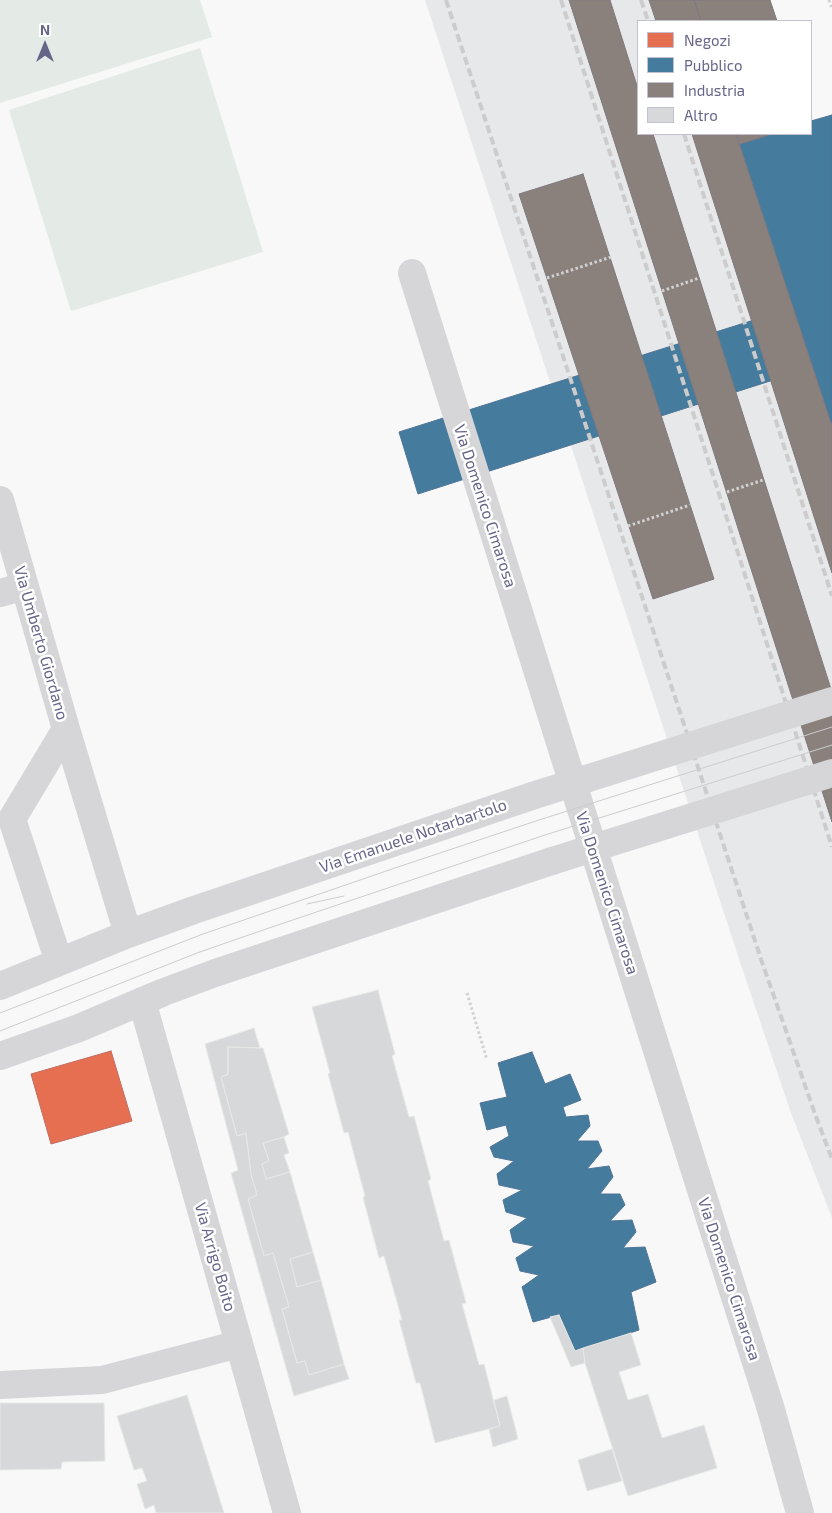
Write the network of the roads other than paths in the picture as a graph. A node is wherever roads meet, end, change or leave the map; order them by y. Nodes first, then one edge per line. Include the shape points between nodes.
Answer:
1 (412, 273) dead end
2 (0, 500) edge
3 (13, 589) edge
4 (832, 701) edge
5 (66, 729) junction
6 (832, 773) edge
7 (128, 934) junction
8 (59, 962) junction
9 (0, 986) edge
10 (142, 1001) junction
11 (0, 1056) edge
12 (239, 1344) junction
13 (0, 1385) edge
14 (287, 1513) edge
15 (800, 1513) edge

1 - 15 street, Via Domenico Cimarosa via 770,1406
2 - 3 street, Via Umberto Giordano
3 - 5 street, Via Umberto Giordano
4 - 7 street, Via Emanuele Notarbartolo, bridge via 532,796
5 - 7 street, Via Umberto Giordano
5 - 8 street via 12,819
6 - 10 street, bridge via 254,959
7 - 8 street, Via Emanuele Notarbartolo
8 - 9 street, Via Emanuele Notarbartolo
10 - 11 street
10 - 12 street, Via Arrigo Boito
12 - 13 street via 102,1380
12 - 14 street, Via Arrigo Boito

